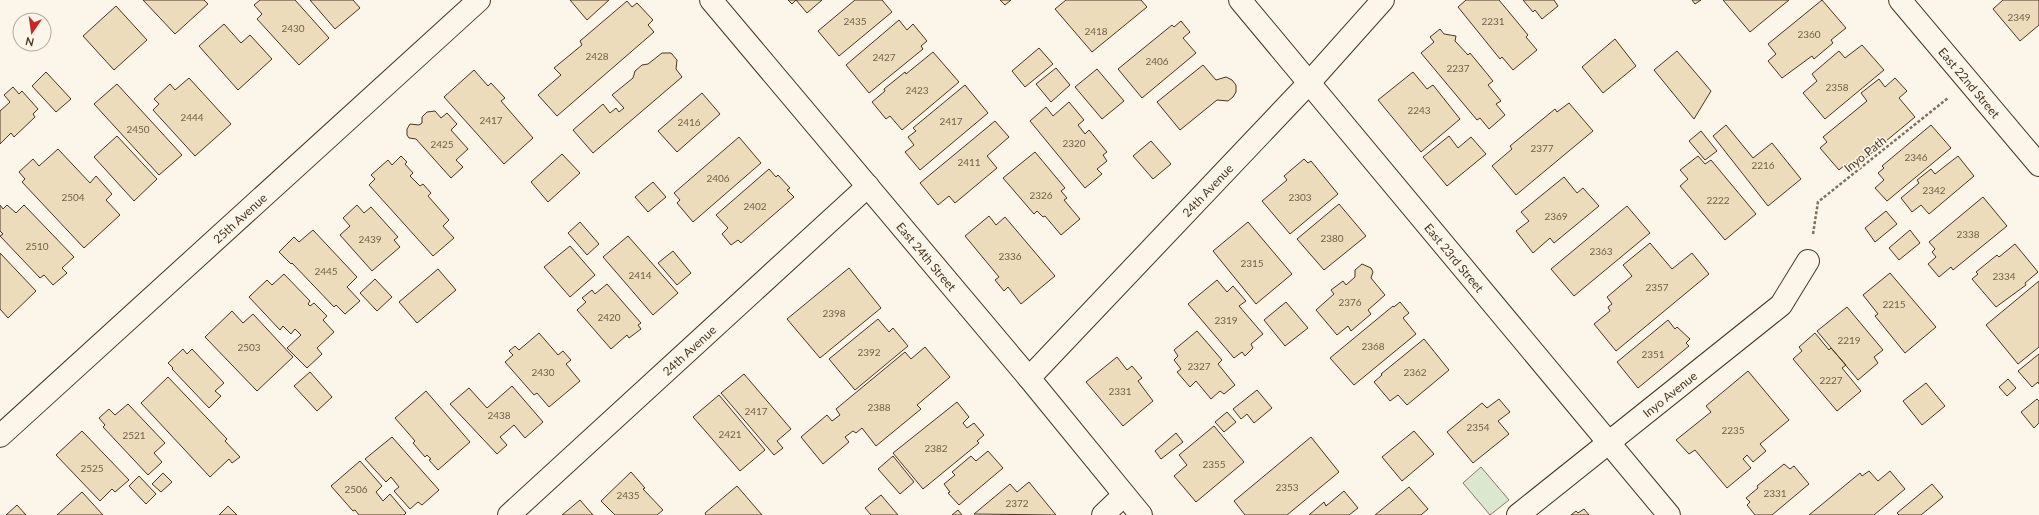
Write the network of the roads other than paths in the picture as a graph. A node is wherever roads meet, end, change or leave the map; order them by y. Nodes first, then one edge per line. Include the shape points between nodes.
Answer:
1 (480, 0) edge
2 (711, 0) edge
3 (1240, 0) edge
4 (1383, 0) edge
5 (1900, 0) edge
6 (1308, 84) junction
7 (2039, 165) edge
8 (868, 186) junction
9 (1808, 262) road end
10 (1028, 378) junction
11 (0, 436) edge
12 (1609, 443) junction
13 (1124, 495) junction
14 (509, 515) edge
15 (1103, 515) edge
16 (1141, 515) edge
17 (1518, 515) edge
18 (1669, 515) edge

1 - 11 street, 25th Avenue
2 - 8 street, East 24th Street
3 - 6 street, East 23rd Street
4 - 6 street, 24th Avenue
5 - 7 street, East 22nd Street
6 - 10 street, 24th Avenue
6 - 12 street, East 23rd Street
8 - 10 street, East 24th Street
8 - 14 street, 24th Avenue
9 - 12 street, Inyo Avenue via 1782,305
10 - 13 street, East 24th Street
12 - 17 street, Inyo Avenue
12 - 18 street, East 23rd Street
13 - 15 street
13 - 16 street, East 24th Street

